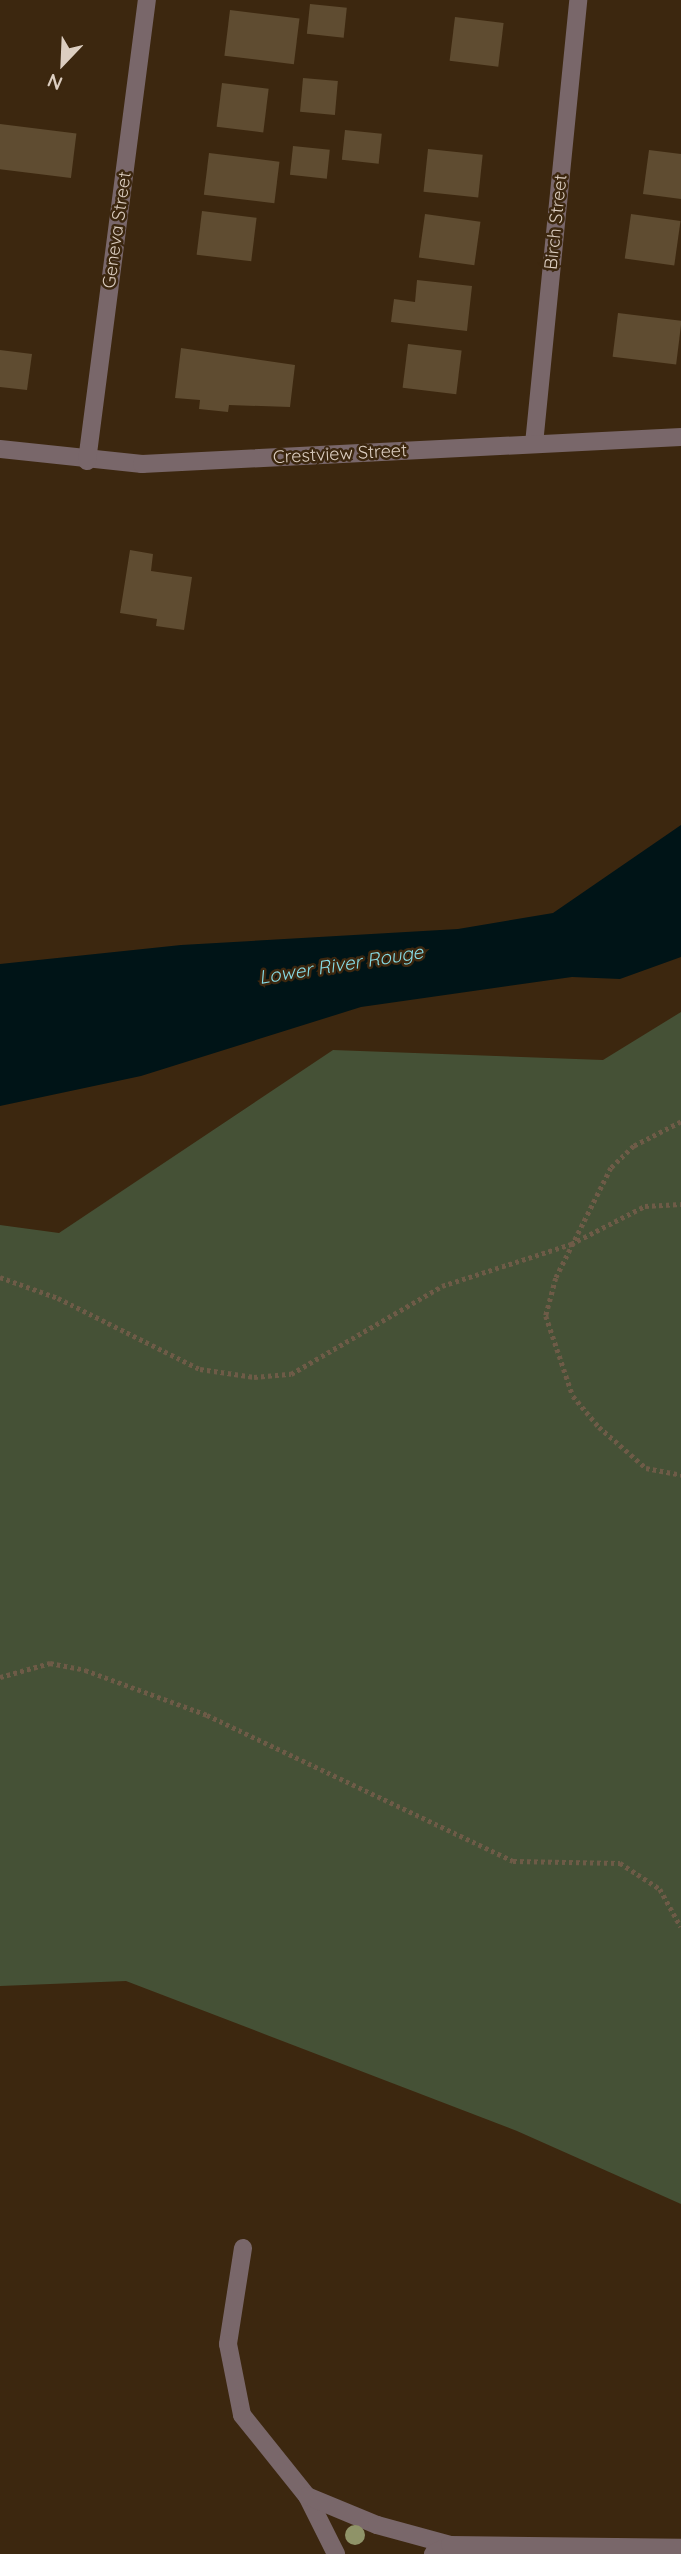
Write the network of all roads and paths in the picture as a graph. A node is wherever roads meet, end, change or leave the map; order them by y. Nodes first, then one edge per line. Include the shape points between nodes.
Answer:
1 (147, 0) edge
2 (578, 0) edge
3 (681, 437) edge
4 (534, 444) junction
5 (0, 449) edge
6 (87, 461) junction
7 (681, 1122) edge
8 (681, 1204) edge
9 (571, 1244) junction
10 (0, 1277) edge
11 (681, 1475) edge
12 (0, 1676) edge
13 (681, 1927) edge
14 (243, 2248) dead end
15 (307, 2496) junction
16 (450, 2545) junction
17 (681, 2548) edge
18 (336, 2554) edge
19 (433, 2554) edge

1 - 6 street, Geneva Street
2 - 4 street, Birch Street
3 - 4 street, Crestview Street
4 - 6 street, Crestview Street via 142,464
5 - 6 street, Crestview Street
7 - 9 path via 634,1146 611,1168
8 - 9 path via 645,1206
9 - 10 path via 442,1286 291,1374 254,1377 200,1369 58,1298
9 - 11 path via 545,1316 573,1396 646,1468
12 - 13 path via 50,1663 85,1670 207,1715 513,1861 620,1863 660,1889
14 - 15 street via 228,2344 242,2415
15 - 16 street via 377,2525
15 - 18 street
16 - 17 street
16 - 19 street

